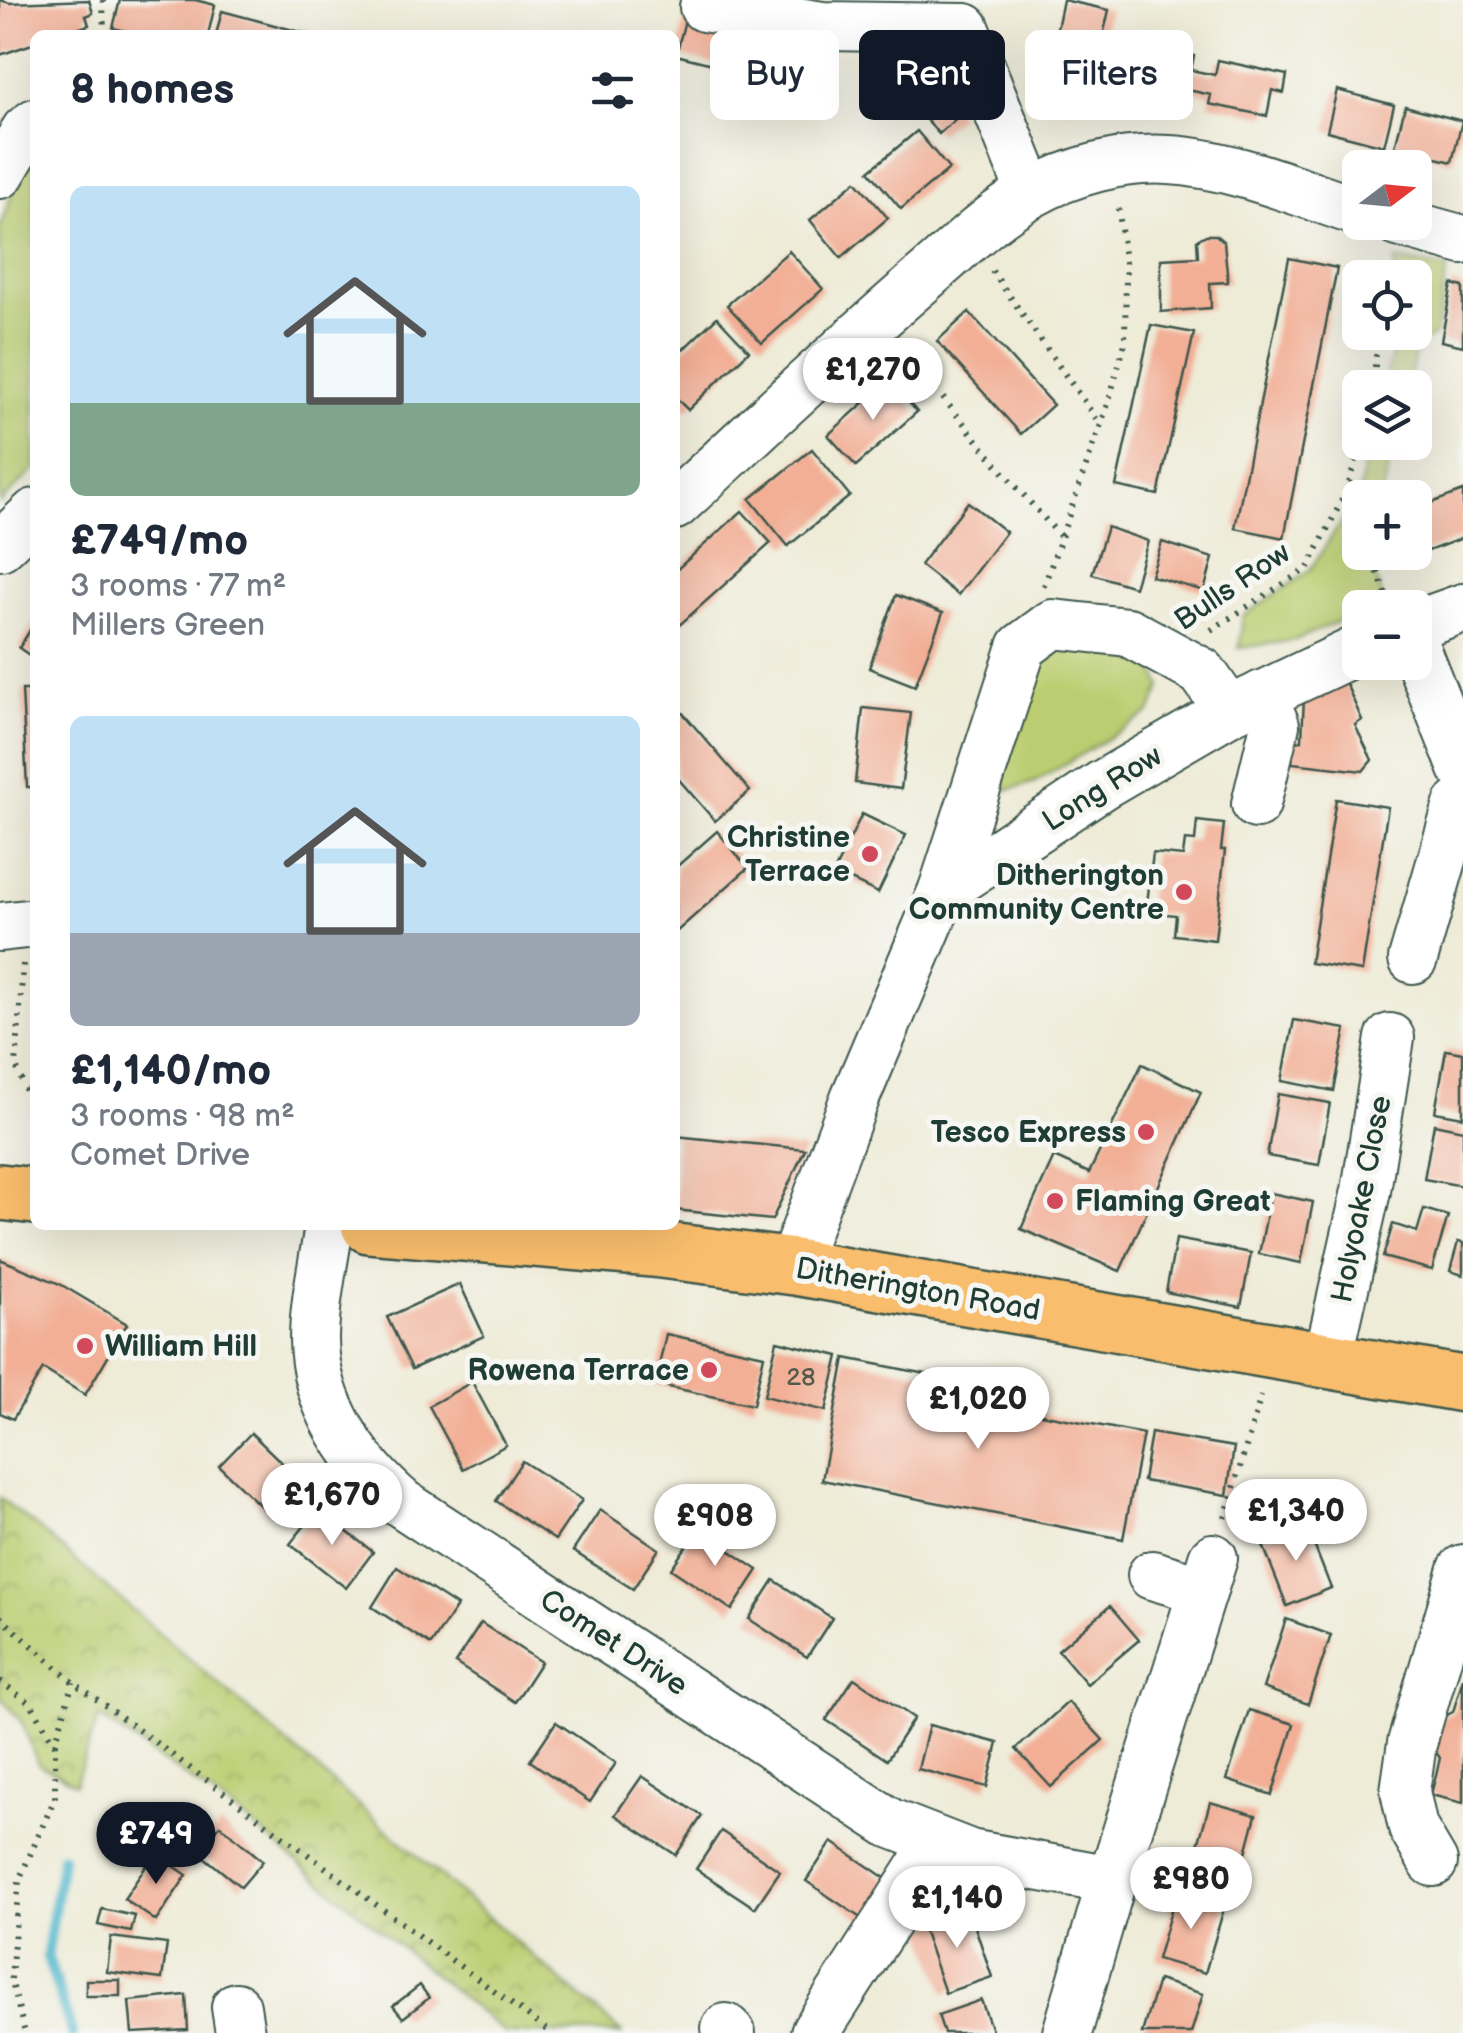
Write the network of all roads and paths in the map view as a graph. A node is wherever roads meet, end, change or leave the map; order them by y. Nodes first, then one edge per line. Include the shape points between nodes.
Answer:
1 (103, 0) edge
2 (704, 6) dead end
3 (104, 30) edge
4 (30, 127) edge
5 (1110, 166) junction
6 (0, 174) edge
7 (1031, 194) junction
8 (1342, 206) edge
9 (1432, 231) edge
10 (970, 239) junction
11 (1463, 240) edge
12 (878, 318) junction
13 (1101, 425) junction
14 (680, 500) edge
15 (1342, 500) edge
16 (30, 518) edge
17 (1060, 536) junction
18 (0, 546) edge
19 (1463, 608) edge
20 (1432, 619) edge
21 (1053, 624) junction
22 (1171, 654) junction
23 (1342, 657) edge
24 (1428, 680) edge
25 (1246, 703) junction
26 (1463, 768) edge
27 (1463, 800) edge
28 (1256, 804) dead end
29 (943, 890) junction
30 (19, 935) edge
31 (1414, 959) dead end
32 (1390, 1038) dead end
33 (30, 1101) edge
34 (0, 1192) edge
35 (30, 1195) edge
36 (328, 1230) edge
37 (431, 1230) edge
38 (795, 1267) junction
39 (1274, 1350) junction
40 (1328, 1359) junction
41 (1463, 1384) edge
42 (1463, 1570) edge
43 (1208, 1574) junction
44 (1152, 1575) dead end
45 (0, 1616) edge
46 (0, 1680) edge
47 (74, 1682) junction
48 (55, 1745) junction
49 (937, 1843) junction
50 (1434, 1862) dead end
51 (1112, 1880) junction
52 (25, 2033) edge
53 (552, 2033) edge
54 (815, 2033) edge
55 (1067, 2033) edge

1 - 3 path
2 - 7 street via 822,26 965,28
4 - 6 street
5 - 7 street
5 - 8 street via 1170,160 1219,168
5 - 13 path via 1126,271 1124,342
7 - 10 street
9 - 11 street
10 - 12 street
10 - 13 path
12 - 14 street
12 - 17 path
13 - 17 path
15 - 22 path, Bulls Row via 1308,568
16 - 18 street
17 - 21 path via 1040,598
19 - 20 street
21 - 22 street via 1128,632
21 - 29 street via 1022,647
22 - 25 street
23 - 25 street, Long Row
24 - 26 street
25 - 28 street via 1275,726
25 - 29 street, Long Row via 1102,785
27 - 31 street
29 - 38 street via 854,1098
30 - 33 path via 16,1066
32 - 40 street, Holyoake Close via 1366,1191
34 - 35 main road
36 - 49 street, Comet Drive via 314,1338 318,1379 336,1422 378,1482 890,1824
37 - 38 main road, Ditherington Road
38 - 39 main road, Ditherington Road
39 - 40 main road, Ditherington Road
39 - 43 path
40 - 41 main road, Ditherington Road
42 - 50 street via 1412,1743 1405,1791 1412,1828
43 - 44 street
43 - 51 street
45 - 47 path
46 - 48 path via 32,1704
47 - 48 path
47 - 53 path
48 - 52 path via 54,1798 19,1880 11,1980
49 - 51 street, Comet Drive
49 - 54 street
51 - 55 street

